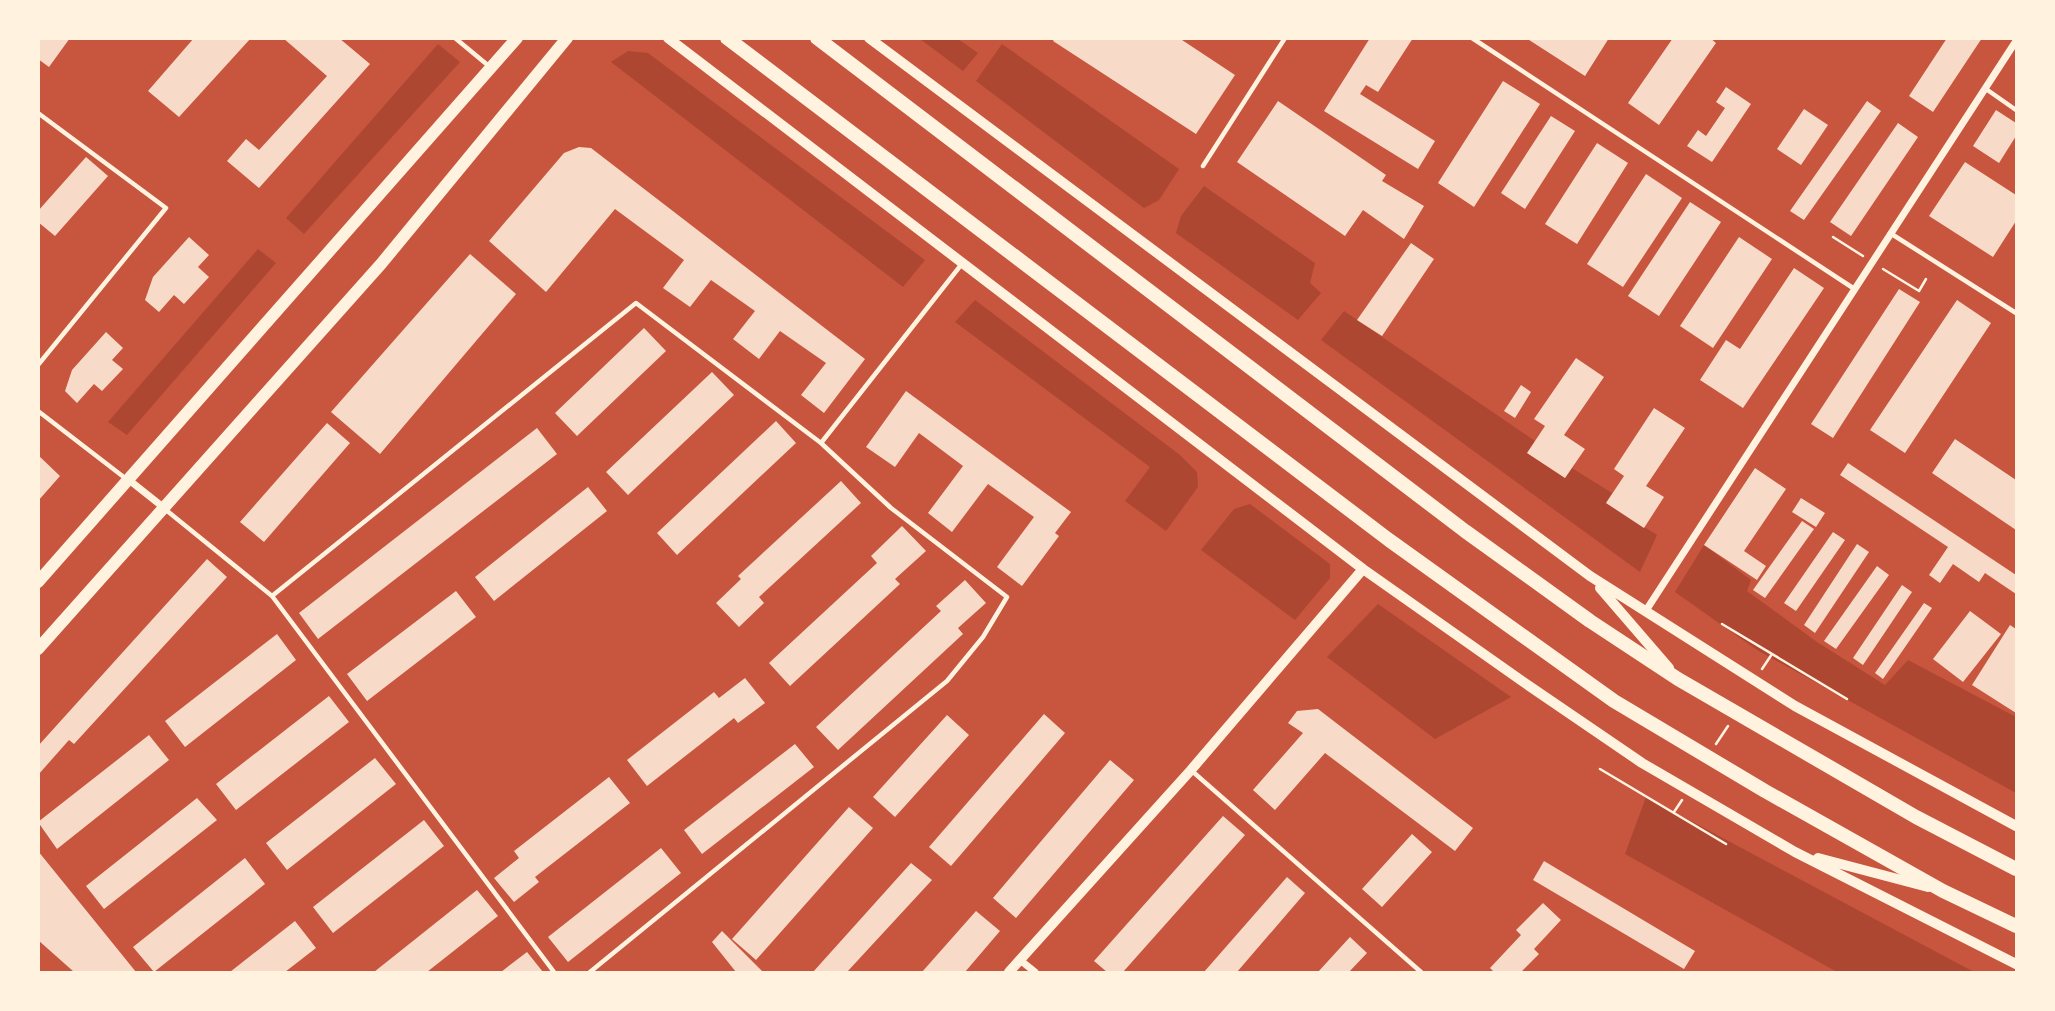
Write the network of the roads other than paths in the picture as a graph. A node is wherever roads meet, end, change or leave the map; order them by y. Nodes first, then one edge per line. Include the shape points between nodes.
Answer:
1 (455, 38) edge
2 (517, 38) edge
3 (567, 38) edge
4 (668, 38) edge
5 (727, 38) edge
6 (817, 38) edge
7 (869, 38) edge
8 (1285, 38) edge
9 (1472, 38) edge
10 (2017, 41) edge
11 (492, 68) junction
12 (1985, 89) junction
13 (2017, 110) edge
14 (38, 113) edge
15 (1203, 166) dead end
16 (1890, 233) junction
17 (963, 263) junction
18 (1853, 288) junction
19 (2017, 313) edge
20 (38, 365) edge
21 (38, 411) edge
22 (821, 443) junction
23 (129, 480) junction
24 (163, 507) junction
25 (1363, 569) junction
26 (1590, 576) junction
27 (38, 582) edge
28 (272, 596) junction
29 (1645, 613) junction
30 (38, 649) edge
31 (1678, 679) junction
32 (1191, 770) junction
33 (2017, 826) edge
34 (1795, 852) junction
35 (2017, 869) edge
36 (1943, 891) junction
37 (2017, 926) edge
38 (1020, 960) junction
39 (2017, 964) edge
40 (554, 972) edge
41 (590, 972) edge
42 (1009, 972) edge
43 (1035, 972) edge
44 (1421, 972) edge

1 - 11 lane
2 - 11 main road
3 - 24 main road via 381,264
4 - 17 street
5 - 36 highway via 1389,540 1614,701
6 - 31 highway via 1274,386 1590,621
7 - 26 street
8 - 15 lane
9 - 18 lane
10 - 12 street
11 - 23 main road
12 - 13 lane
12 - 16 street
14 - 20 lane via 166,208
16 - 18 street
16 - 19 lane
17 - 22 lane
17 - 25 street
18 - 29 street
21 - 23 lane
22 - 28 lane via 636,303
22 - 41 lane via 891,508 1007,597 983,637 947,681
23 - 24 street
23 - 27 main road
24 - 28 lane
24 - 30 main road
25 - 32 street
25 - 34 street via 1642,763
26 - 29 street
26 - 31 street
28 - 40 lane
29 - 33 street via 1795,706
31 - 35 highway via 1916,817
32 - 38 street
32 - 44 lane
34 - 36 street
34 - 39 street
36 - 37 highway
38 - 42 street
38 - 43 street

